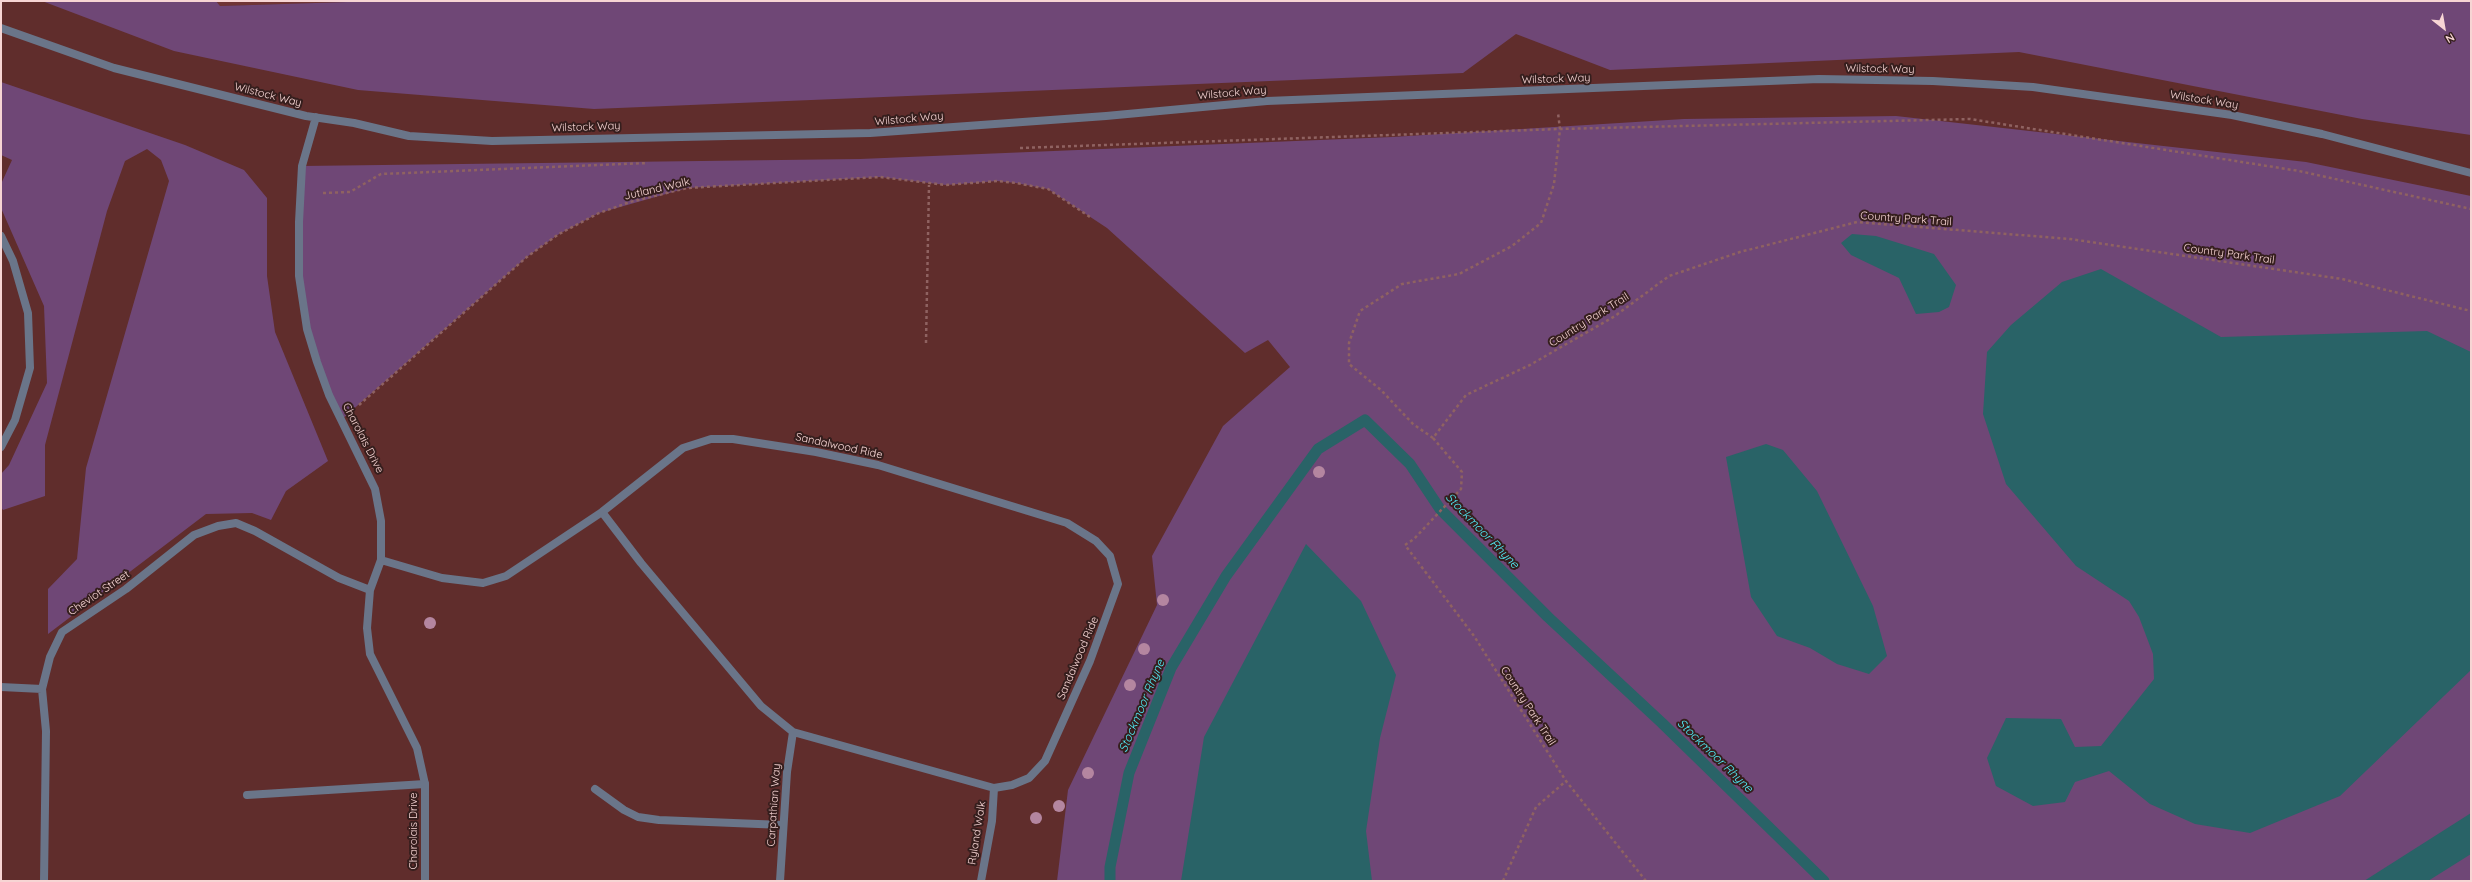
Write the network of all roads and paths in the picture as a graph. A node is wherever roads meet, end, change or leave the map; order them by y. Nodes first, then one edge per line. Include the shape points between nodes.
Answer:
1 (1, 28) edge
2 (1556, 91) junction
3 (316, 117) junction
4 (1560, 129) junction
5 (1012, 148) dead end
6 (653, 163) dead end
7 (2471, 173) edge
8 (928, 185) junction
9 (301, 193) junction
10 (2471, 209) edge
11 (1090, 217) dead end
12 (1, 236) edge
13 (2471, 311) edge
14 (926, 343) dead end
15 (341, 420) junction
16 (1433, 438) junction
17 (1, 447) edge
18 (602, 512) junction
19 (381, 560) junction
20 (370, 590) junction
21 (1, 687) edge
22 (42, 689) junction
23 (793, 732) junction
24 (1566, 781) junction
25 (425, 784) junction
26 (994, 788) junction
27 (595, 789) dead end
28 (247, 795) dead end
29 (783, 825) junction
30 (44, 881) edge
31 (425, 881) edge
32 (780, 881) edge
33 (981, 881) edge
34 (1503, 881) edge
35 (1646, 881) edge

1 - 3 street, Wilstock Way via 114,68
2 - 3 street, Wilstock Way via 1267,101 1106,116 870,133 492,141 409,136
2 - 4 path
2 - 7 street, Wilstock Way via 1820,79 1934,81 2033,87 2232,115 2322,134
3 - 9 street, Charolais Drive via 302,166
4 - 5 path
4 - 10 path via 1970,119 2299,171
4 - 16 path via 1554,184 1541,223 1512,246 1458,274 1402,284 1360,310 1349,343 1349,364 1381,390 1413,424
6 - 9 path via 381,174 350,192
8 - 11 path, Jutland Walk via 1016,183 1048,189
8 - 14 path
8 - 15 path, Jutland Walk via 880,177 687,188 599,212 559,234 528,256
9 - 15 street, Charolais Drive via 298,276 307,328 317,362
12 - 17 street via 13,261 28,313 30,368 15,420
13 - 16 path, Country Park Trail via 2342,279 2077,240 1857,222 1740,252 1669,276 1615,316 1530,365 1466,395
15 - 19 street, Charolais Drive via 375,489 381,521
16 - 24 path, Country Park Trail via 1462,472 1461,489 1414,540 1405,545 1474,636
18 - 19 street, Sandalwood Ride via 506,576 483,583 442,578
18 - 23 street, Sandalwood Ride via 761,706
18 - 26 street, Sandalwood Ride via 683,448 711,439 733,439 878,465 1067,523 1096,541 1110,556 1118,584 1090,661 1045,761 1029,778 1012,785
19 - 20 street, Charolais Drive
20 - 22 street, Cheviot Street via 339,578 255,531 236,523 218,526 194,535 126,589 62,632 50,657
20 - 25 street, Charolais Drive via 367,628 370,654 417,748
21 - 22 street
22 - 30 street, Cheviot Street via 46,731
23 - 26 street, Sandalwood Ride
23 - 29 street, Carpathian Way
24 - 34 path via 1536,807
24 - 35 path, Country Park Trail
25 - 28 street
25 - 31 street, Charolais Drive
26 - 33 street, Ryland Walk via 992,821
27 - 29 street via 638,817
29 - 32 street, Carpathian Way

